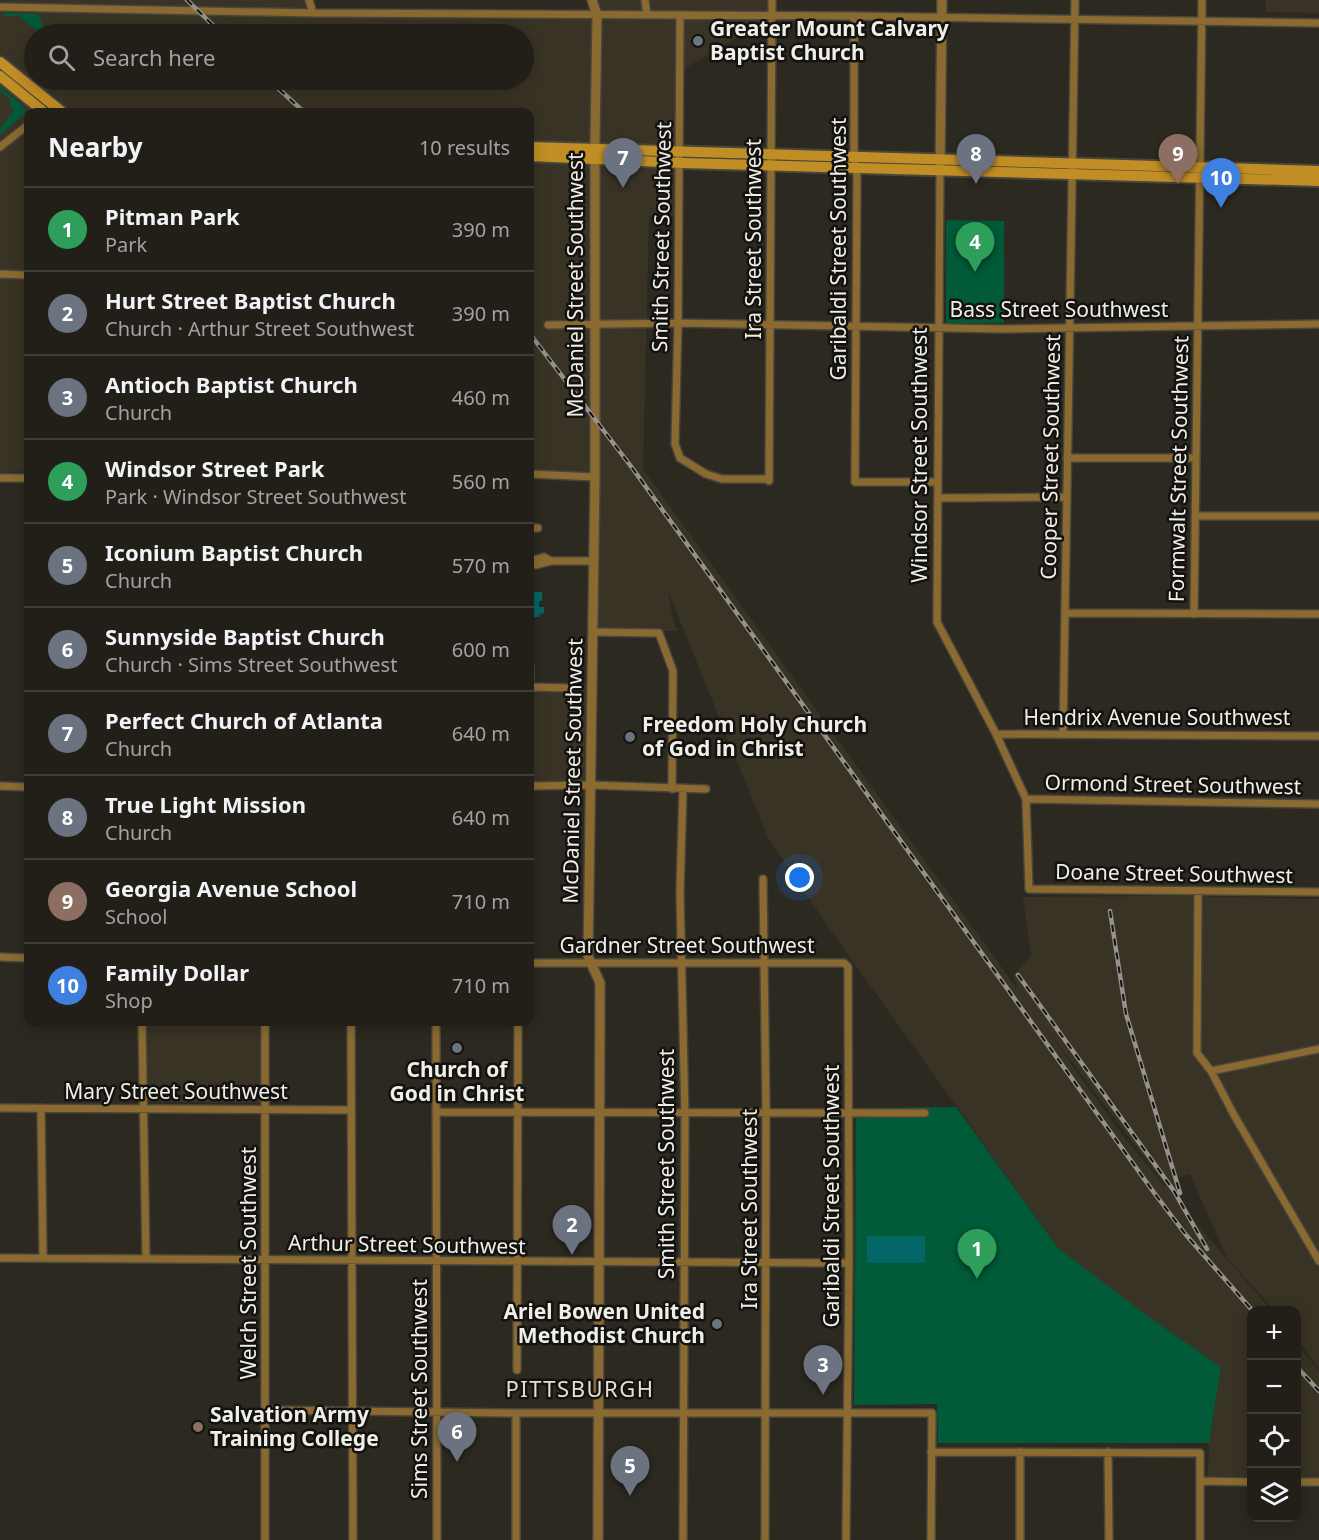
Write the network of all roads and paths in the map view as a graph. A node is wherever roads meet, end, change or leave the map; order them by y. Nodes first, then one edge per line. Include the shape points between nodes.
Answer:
1 (309, 0) edge
2 (592, 0) edge
3 (645, 0) edge
4 (772, 0) edge
5 (942, 0) edge
6 (1075, 0) edge
7 (1203, 0) edge
8 (0, 7) edge
9 (313, 13) junction
10 (597, 15) junction
11 (647, 15) junction
12 (680, 15) junction
13 (772, 15) junction
14 (854, 16) junction
15 (942, 17) junction
16 (1075, 19) junction
17 (1202, 21) junction
18 (1319, 23) edge
19 (0, 62) edge
20 (0, 76) edge
21 (24, 82) edge
22 (34, 90) edge
23 (48, 101) junction
24 (36, 108) edge
25 (44, 108) edge
26 (57, 108) edge
27 (24, 128) edge
28 (0, 147) edge
29 (534, 147) edge
30 (595, 154) junction
31 (534, 156) edge
32 (679, 157) junction
33 (771, 160) junction
34 (855, 162) junction
35 (940, 164) junction
36 (1072, 169) junction
37 (1319, 171) edge
38 (1199, 173) junction
39 (1319, 181) edge
40 (0, 274) edge
41 (24, 275) edge
42 (678, 323) junction
43 (595, 324) junction
44 (1319, 324) edge
45 (548, 325) dead end
46 (771, 325) junction
47 (1198, 325) junction
48 (857, 326) junction
49 (939, 327) junction
50 (1069, 329) junction
51 (1067, 458) junction
52 (1196, 458) junction
53 (534, 474) edge
54 (595, 477) junction
55 (0, 478) edge
56 (24, 478) edge
57 (769, 480) joint
58 (938, 482) junction
59 (1067, 497) junction
60 (938, 498) junction
61 (1195, 516) junction
62 (1319, 516) edge
63 (534, 528) edge
64 (538, 528) dead end
65 (594, 561) junction
66 (534, 563) edge
67 (1066, 613) junction
68 (1194, 614) junction
69 (1319, 614) edge
70 (593, 632) junction
71 (534, 687) edge
72 (570, 688) dead end
73 (996, 734) junction
74 (1063, 734) junction
75 (1319, 736) edge
76 (590, 785) junction
77 (0, 786) edge
78 (24, 786) edge
79 (534, 786) edge
80 (683, 788) junction
81 (672, 789) junction
82 (706, 789) dead end
83 (1026, 799) junction
84 (1319, 804) edge
85 (763, 879) dead end
86 (1029, 889) joint
87 (1198, 891) junction
88 (1319, 892) edge
89 (0, 957) edge
90 (24, 957) edge
91 (681, 962) junction
92 (766, 962) junction
93 (534, 963) edge
94 (591, 963) junction
95 (844, 963) joint
96 (142, 1026) edge
97 (265, 1026) edge
98 (351, 1026) edge
99 (436, 1026) edge
100 (518, 1026) edge
101 (1319, 1049) edge
102 (1211, 1071) junction
103 (0, 1108) edge
104 (41, 1108) junction
105 (143, 1109) junction
106 (265, 1109) junction
107 (351, 1110) junction
108 (436, 1112) junction
109 (517, 1112) junction
110 (599, 1112) junction
111 (685, 1112) junction
112 (766, 1112) junction
113 (848, 1113) junction
114 (925, 1113) dead end
115 (0, 1258) edge
116 (43, 1258) junction
117 (146, 1259) junction
118 (265, 1260) junction
119 (352, 1261) junction
120 (436, 1261) junction
121 (1319, 1261) edge
122 (517, 1262) junction
123 (598, 1263) junction
124 (684, 1263) junction
125 (766, 1263) junction
126 (849, 1263) junction
127 (517, 1370) dead end
128 (265, 1410) junction
129 (353, 1411) junction
130 (437, 1412) junction
131 (598, 1412) junction
132 (516, 1413) junction
133 (683, 1413) junction
134 (765, 1413) junction
135 (847, 1413) junction
136 (931, 1452) junction
137 (1020, 1452) junction
138 (1108, 1452) junction
139 (1200, 1481) junction
140 (1247, 1482) edge
141 (1301, 1482) edge
142 (1319, 1482) edge
143 (265, 1540) edge
144 (353, 1540) edge
145 (437, 1540) edge
146 (516, 1540) edge
147 (598, 1540) edge
148 (683, 1540) edge
149 (765, 1540) edge
150 (846, 1540) edge
151 (931, 1540) edge
152 (1020, 1540) edge
153 (1109, 1540) edge
154 (1200, 1540) edge

1 - 9 street
2 - 10 street, McDaniel Street Southwest
3 - 11 street
4 - 13 street, Ira Street Southwest
5 - 15 street, Windsor Street Southwest
6 - 16 street, Cooper Street Southwest
7 - 17 street, Formwalt Street Southwest
8 - 9 street
9 - 10 street
10 - 11 street
10 - 30 street, McDaniel Street Southwest
11 - 12 street
12 - 13 street
12 - 32 street, Smith Street Southwest
13 - 14 street
13 - 33 street, Ira Street Southwest
14 - 15 street
14 - 34 street, Garibaldi Street Southwest
15 - 16 street
15 - 35 street, Windsor Street Southwest
16 - 17 street
16 - 36 street, Cooper Street Southwest
17 - 18 street
17 - 38 street, Formwalt Street Southwest
19 - 21 main road
20 - 24 main road
22 - 23 main road
23 - 25 street
23 - 26 main road
27 - 28 street
29 - 30 main road
30 - 31 main road
30 - 32 main road
30 - 43 street, McDaniel Street Southwest
32 - 33 main road
32 - 42 street, Smith Street Southwest
33 - 34 main road
33 - 46 street, Ira Street Southwest
34 - 35 main road
34 - 48 street, Garibaldi Street Southwest
35 - 36 main road
35 - 49 street, Windsor Street Southwest
36 - 38 main road
36 - 50 street, Cooper Street Southwest
37 - 38 main road
38 - 39 main road
38 - 47 street, Formwalt Street Southwest
40 - 41 street
42 - 43 street, Bass Street Southwest
42 - 46 street, Bass Street Southwest
42 - 57 street, Smith Street Southwest via 675,444 680,458 706,474 722,478
43 - 45 street, Bass Street Southwest
43 - 54 street, McDaniel Street Southwest
44 - 47 street, Bass Street Southwest
46 - 48 street, Bass Street Southwest
46 - 57 street, Ira Street Southwest
47 - 50 street, Bass Street Southwest
47 - 52 street, Formwalt Street Southwest
48 - 49 street, Bass Street Southwest
48 - 58 street, Garibaldi Street Southwest via 855,482
49 - 50 street, Bass Street Southwest
49 - 58 street, Windsor Street Southwest
50 - 51 street, Cooper Street Southwest
51 - 52 street
51 - 59 street, Cooper Street Southwest
52 - 61 street, Formwalt Street Southwest
53 - 54 street
54 - 65 street, McDaniel Street Southwest
55 - 56 street
58 - 60 street, Windsor Street Southwest
59 - 60 street
59 - 67 street, Cooper Street Southwest
60 - 73 street, Windsor Street Southwest via 937,622
61 - 62 street
61 - 68 street, Formwalt Street Southwest
63 - 64 street
65 - 66 street
65 - 70 street, McDaniel Street Southwest
67 - 68 street
67 - 74 street, Cooper Street Southwest
68 - 69 street
70 - 76 street, McDaniel Street Southwest
70 - 81 street via 659,633 673,671
71 - 72 street
73 - 74 street, Hendrix Avenue Southwest
73 - 83 street, Windsor Street Southwest
74 - 75 street, Hendrix Avenue Southwest
76 - 79 street
76 - 81 street
76 - 94 street, McDaniel Street Southwest
77 - 78 street
80 - 81 street
80 - 82 street
80 - 91 street, Smith Street Southwest
83 - 84 street, Ormond Street Southwest
83 - 86 street, Windsor Street Southwest
85 - 92 street, Ira Street Southwest
86 - 87 street, Doane Street Southwest
87 - 88 street, Doane Street Southwest
87 - 102 street via 1197,1053
89 - 90 street
91 - 92 street, Gardner Street Southwest
91 - 94 street, Gardner Street Southwest
91 - 111 street, Smith Street Southwest
92 - 95 street, Gardner Street Southwest
92 - 112 street, Ira Street Southwest
93 - 94 street, Gardner Street Southwest
94 - 110 street, McDaniel Street Southwest via 600,982
95 - 113 street, Garibaldi Street Southwest via 848,967
96 - 105 street
97 - 106 street, Welch Street Southwest
98 - 107 street
99 - 108 street, Sims Street Southwest
100 - 109 street
101 - 102 street
102 - 121 street
103 - 104 street, Mary Street Southwest
104 - 105 street, Mary Street Southwest
104 - 116 street
105 - 106 street, Mary Street Southwest
105 - 117 street
106 - 107 street, Mary Street Southwest
106 - 118 street, Welch Street Southwest
107 - 119 street
108 - 109 street
108 - 120 street, Sims Street Southwest
109 - 110 street
109 - 122 street
110 - 111 street
110 - 123 street, McDaniel Street Southwest
111 - 112 street
111 - 124 street, Smith Street Southwest
112 - 113 street
112 - 125 street, Ira Street Southwest
113 - 114 street
113 - 126 street, Garibaldi Street Southwest
115 - 116 street, Arthur Street Southwest
116 - 117 street, Arthur Street Southwest
117 - 118 street, Arthur Street Southwest
118 - 119 street, Arthur Street Southwest
118 - 128 street, Welch Street Southwest
119 - 120 street, Arthur Street Southwest
119 - 129 street
120 - 122 street, Arthur Street Southwest
120 - 130 street, Sims Street Southwest
122 - 123 street, Arthur Street Southwest
122 - 127 street
123 - 124 street, Arthur Street Southwest
123 - 131 street, McDaniel Street Southwest
124 - 125 street, Arthur Street Southwest
124 - 133 street, Smith Street Southwest
125 - 126 street, Arthur Street Southwest
125 - 134 street, Ira Street Southwest
126 - 135 street, Garibaldi Street Southwest
128 - 129 street
128 - 143 street, Welch Street Southwest
129 - 130 street
129 - 144 street
130 - 132 street
130 - 145 street, Sims Street Southwest
131 - 132 street
131 - 133 street
131 - 147 street, McDaniel Street Southwest
132 - 146 street
133 - 134 street
133 - 148 street, Smith Street Southwest
134 - 135 street
134 - 149 street, Ira Street Southwest
135 - 136 street via 932,1413
135 - 150 street, Garibaldi Street Southwest
136 - 137 street
136 - 151 street
137 - 138 street
137 - 152 street
138 - 139 street via 1200,1453
138 - 153 street
139 - 140 street
139 - 154 street
141 - 142 street

